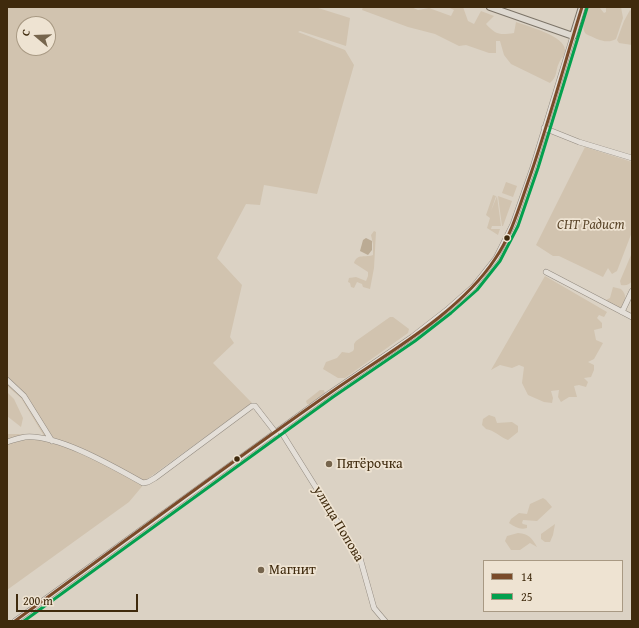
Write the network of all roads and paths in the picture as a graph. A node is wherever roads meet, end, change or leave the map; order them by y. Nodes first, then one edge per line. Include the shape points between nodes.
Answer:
1 (490, 7) edge
2 (582, 7) edge
3 (573, 36) junction
4 (544, 128) junction
5 (632, 158) edge
6 (546, 272) dead end
7 (632, 291) edge
8 (622, 312) junction
9 (632, 318) edge
10 (7, 380) edge
11 (278, 432) junction
12 (52, 441) junction
13 (7, 442) edge
14 (15, 621) edge
15 (385, 621) edge

1 - 3 main road
2 - 3 main road
3 - 4 street
4 - 5 street
4 - 11 street via 521,202 508,234 496,258 473,287 412,337
6 - 8 street
7 - 8 street
8 - 9 street
10 - 12 street via 24,396
11 - 12 street, улица Попова via 252,406 155,478 142,483 75,448
11 - 14 street
11 - 15 street, улица Попова via 360,558 374,608
12 - 13 street via 26,437

